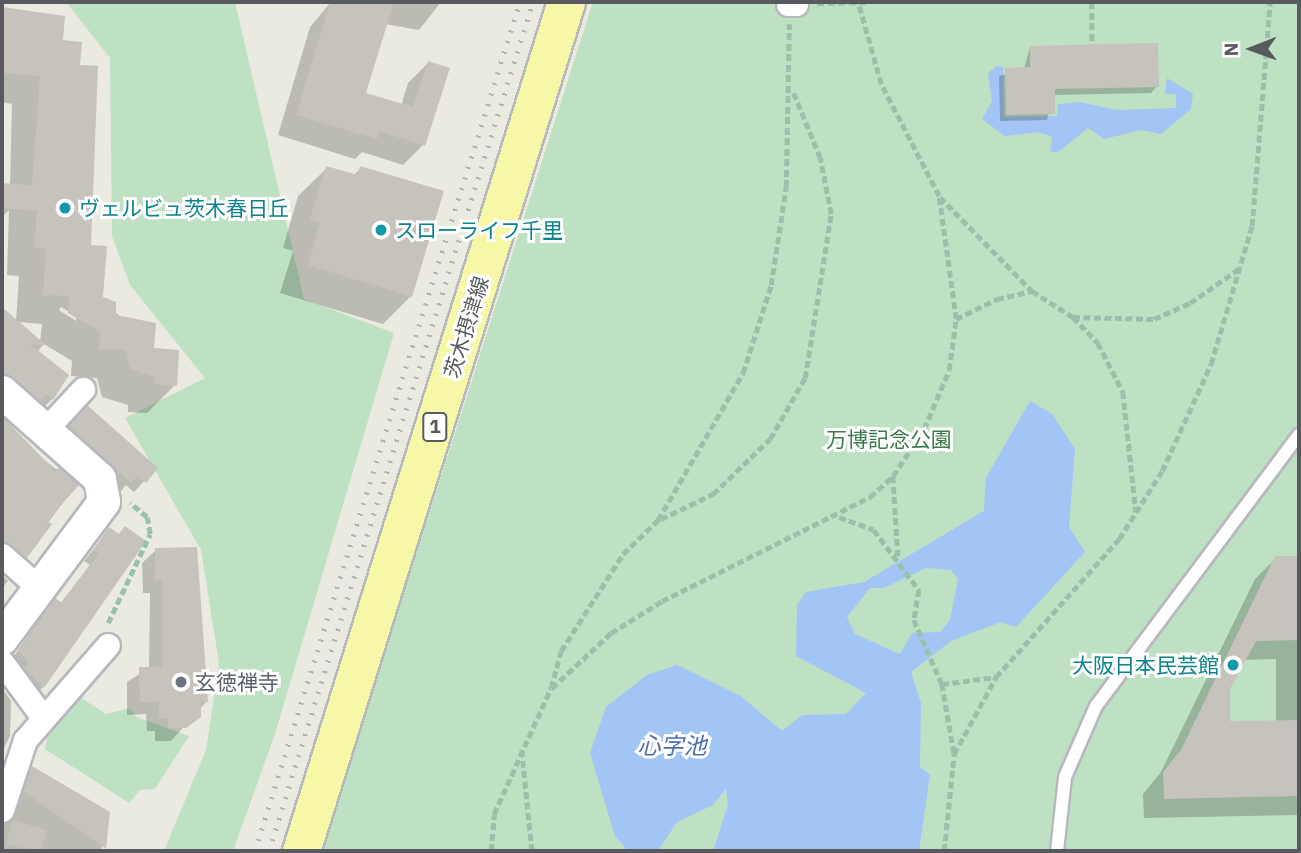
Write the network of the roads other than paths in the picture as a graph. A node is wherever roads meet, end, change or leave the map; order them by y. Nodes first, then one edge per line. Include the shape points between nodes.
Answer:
1 (566, 2) edge
2 (83, 389) dead end
3 (2, 392) edge
4 (45, 430) junction
5 (1299, 435) edge
6 (2, 555) edge
7 (38, 587) junction
8 (2, 639) edge
9 (107, 645) road end
10 (2, 662) edge
11 (42, 716) junction
12 (2, 810) edge
13 (301, 851) edge
14 (1057, 851) edge

1 - 13 main road, 茨木摂津線 / 1
2 - 4 street
3 - 4 street
4 - 7 street via 100,479 104,502
5 - 14 lane via 1096,706 1065,777
6 - 7 street
7 - 8 street
9 - 11 street via 89,672
10 - 11 street
11 - 12 street via 26,740

